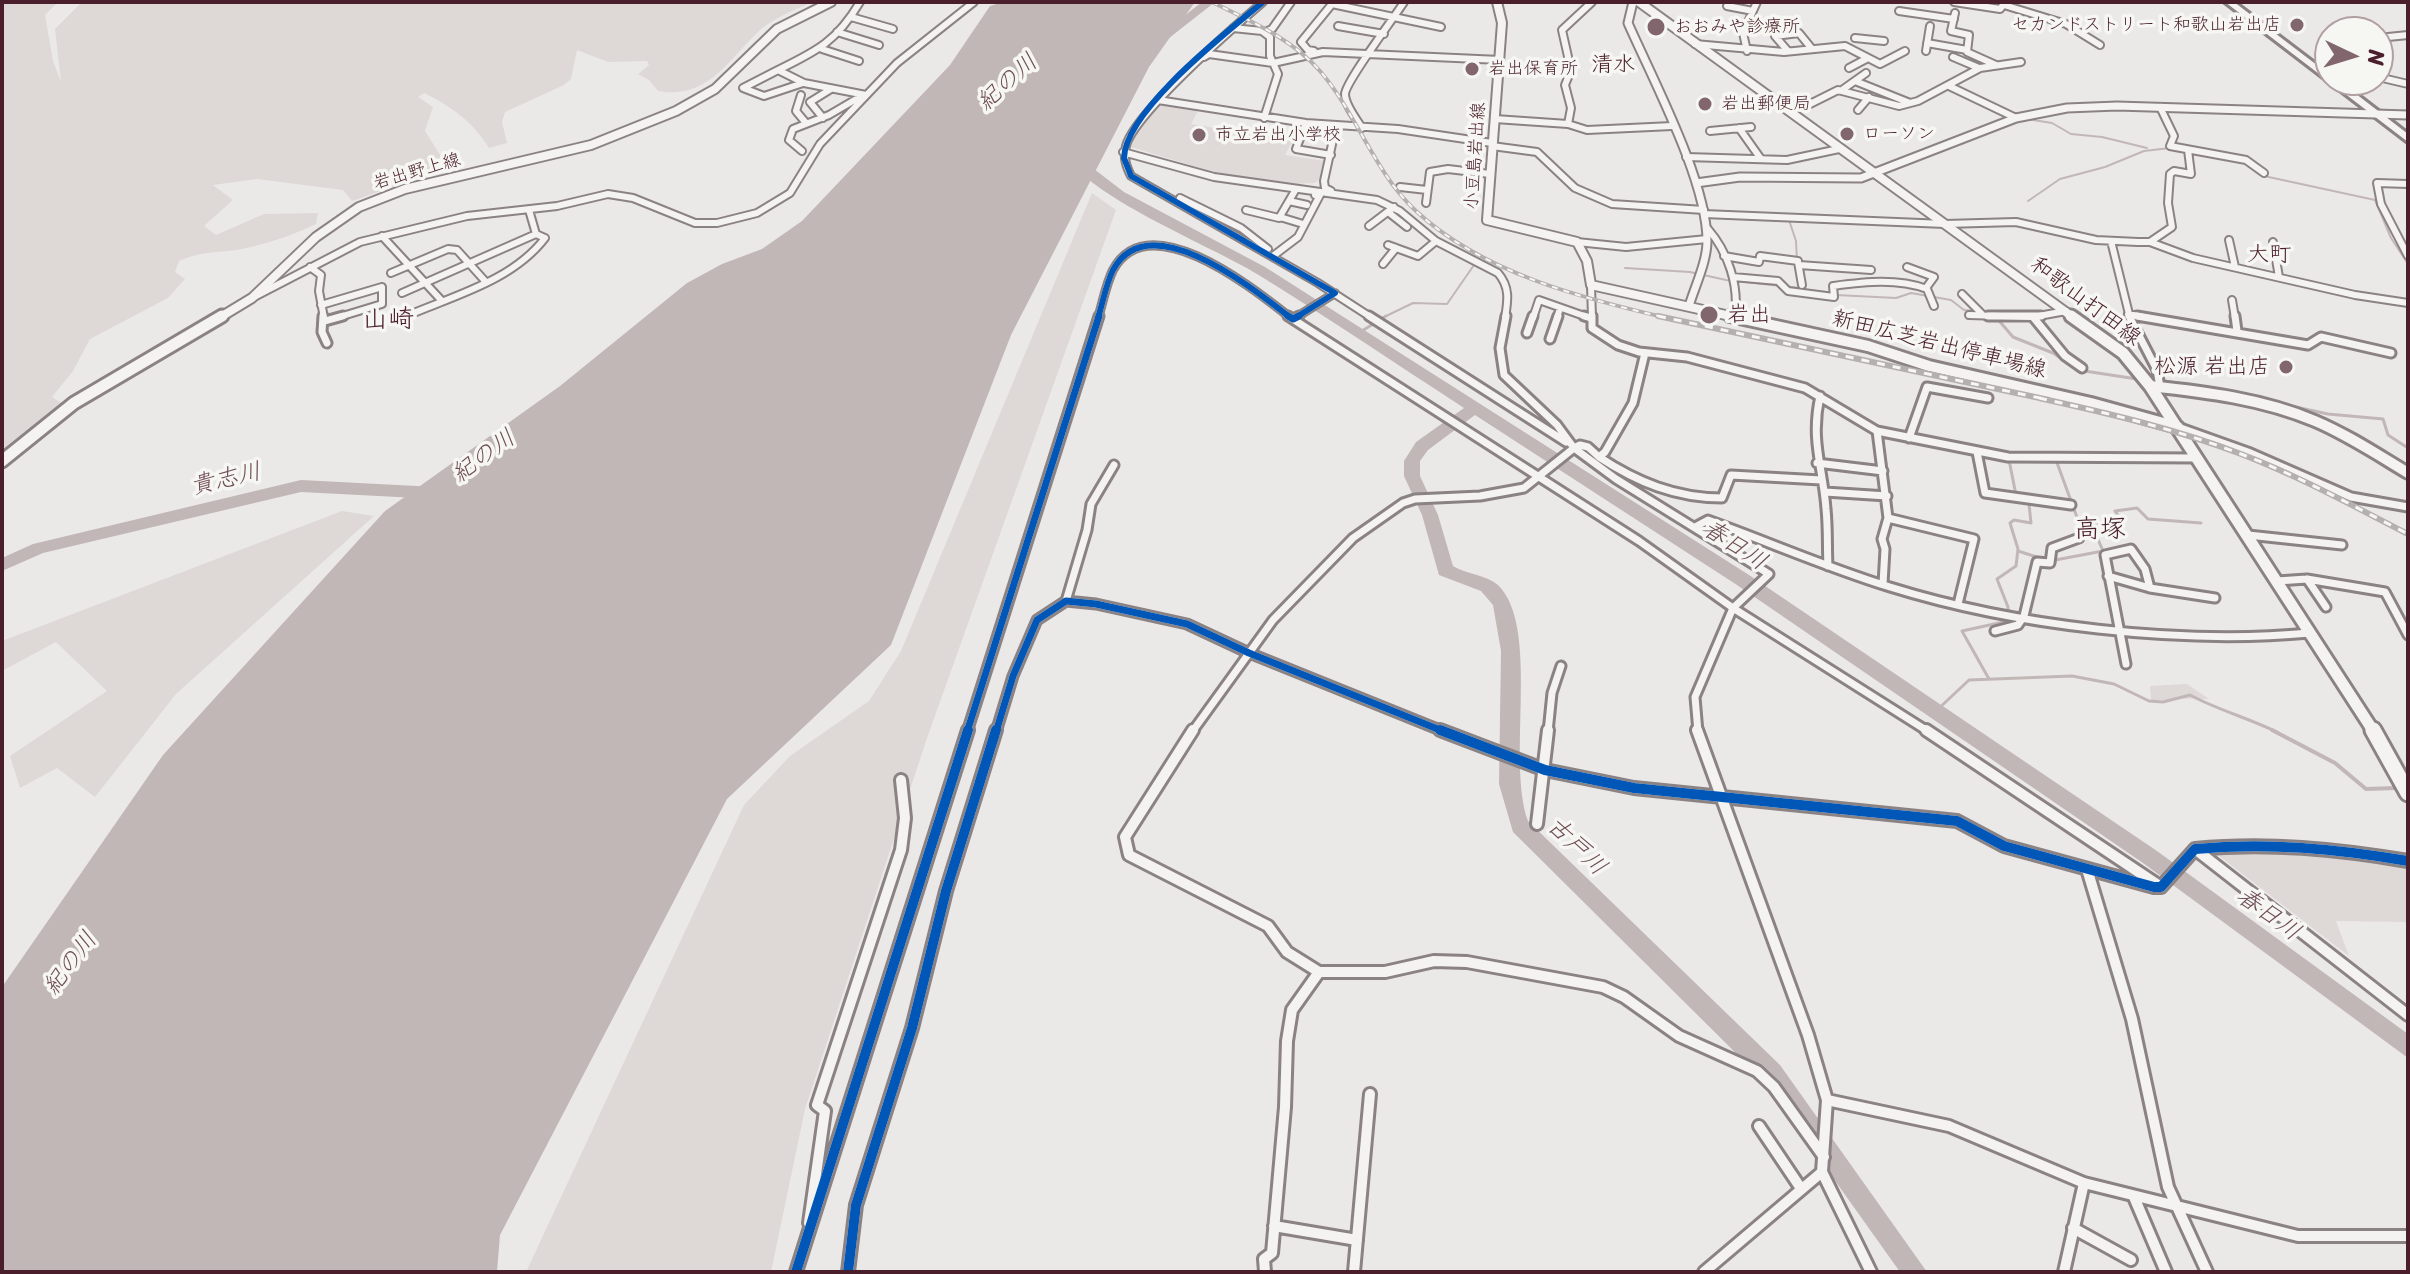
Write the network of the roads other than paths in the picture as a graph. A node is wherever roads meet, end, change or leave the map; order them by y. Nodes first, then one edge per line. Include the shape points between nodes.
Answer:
1 (831, 2) edge
2 (860, 2) edge
3 (974, 2) edge
4 (1263, 2) edge
5 (1291, 2) edge
6 (1404, 2) edge
7 (1497, 2) edge
8 (1592, 2) edge
9 (1636, 2) edge
10 (1729, 2) edge
11 (1757, 2) edge
12 (1908, 2) edge
13 (1954, 2) edge
14 (2229, 2) edge
15 (2239, 2) edge
16 (2007, 4) edge
17 (1984, 8) edge
18 (1753, 11) junction
19 (1899, 11) dead end
20 (1908, 12) junction
21 (851, 17) junction
22 (1396, 18) junction
23 (1338, 26) dead end
24 (1930, 26) dead end
25 (1441, 27) dead end
26 (1233, 28) junction
27 (893, 29) dead end
28 (837, 32) junction
29 (1265, 32) junction
30 (1384, 34) junction
31 (1884, 41) dead end
32 (1927, 43) junction
33 (1695, 44) junction
34 (879, 45) dead end
35 (2100, 45) dead end
36 (1845, 46) junction
37 (822, 49) junction
38 (1812, 49) junction
39 (1787, 50) junction
40 (1967, 50) junction
41 (1747, 51) junction
42 (1905, 51) dead end
43 (1926, 51) dead end
44 (1323, 52) junction
45 (1371, 53) junction
46 (1953, 57) dead end
47 (1868, 58) junction
48 (1200, 59) junction
49 (2314, 59) edge
50 (1500, 60) junction
51 (859, 61) dead end
52 (2021, 62) dead end
53 (1273, 63) junction
54 (1997, 65) junction
55 (2314, 66) edge
56 (1849, 68) dead end
57 (1979, 68) junction
58 (778, 70) junction
59 (1866, 73) dead end
60 (1855, 81) junction
61 (804, 83) junction
62 (1949, 86) junction
63 (832, 88) junction
64 (1842, 90) junction
65 (801, 95) dead end
66 (866, 95) junction
67 (2356, 96) edge
68 (2362, 96) edge
69 (1869, 97) junction
70 (1158, 100) junction
71 (1911, 103) junction
72 (1781, 107) junction
73 (2160, 107) junction
74 (1858, 110) dead end
75 (2382, 114) junction
76 (2408, 115) edge
77 (823, 118) junction
78 (1264, 118) junction
79 (2016, 118) junction
80 (1495, 119) junction
81 (806, 123) junction
82 (1306, 123) junction
83 (1568, 124) junction
84 (1336, 126) junction
85 (1672, 126) junction
86 (1751, 127) dead end
87 (1362, 128) junction
88 (1739, 128) junction
89 (2408, 130) edge
90 (1710, 131) dead end
91 (2408, 139) edge
92 (1492, 145) junction
93 (1839, 149) junction
94 (2188, 150) junction
95 (802, 151) dead end
96 (1123, 152) junction
97 (1331, 155) junction
98 (1686, 157) junction
99 (1761, 159) junction
100 (1873, 173) junction
101 (2264, 173) dead end
102 (1490, 174) junction
103 (1324, 181) junction
104 (1696, 183) junction
105 (2408, 184) edge
106 (1400, 187) dead end
107 (1293, 190) junction
108 (1427, 190) junction
109 (1335, 194) junction
110 (1289, 201) junction
111 (1426, 203) dead end
112 (1307, 205) dead end
113 (529, 210) junction
114 (1246, 210) dead end
115 (1391, 210) junction
116 (1704, 212) junction
117 (1280, 217) junction
118 (1303, 224) dead end
119 (1945, 224) junction
120 (1369, 226) dead end
121 (1407, 227) dead end
122 (536, 234) junction
123 (1708, 234) junction
124 (382, 236) junction
125 (2229, 240) dead end
126 (1436, 241) junction
127 (2111, 241) junction
128 (1577, 242) junction
129 (2150, 242) junction
130 (2273, 242) dead end
131 (1388, 245) dead end
132 (1396, 248) junction
133 (1274, 256) junction
134 (1724, 256) junction
135 (2408, 256) edge
136 (1798, 261) junction
137 (469, 263) junction
138 (1383, 264) dead end
139 (409, 265) junction
140 (310, 267) junction
141 (1907, 267) dead end
142 (2235, 267) junction
143 (391, 273) dead end
144 (1733, 277) junction
145 (2279, 277) junction
146 (1880, 280) junction
147 (485, 281) junction
148 (426, 283) junction
149 (1591, 285) junction
150 (1802, 285) dead end
151 (1926, 288) junction
152 (402, 293) dead end
153 (1335, 293) junction
154 (1962, 294) dead end
155 (252, 298) junction
156 (441, 300) junction
157 (2232, 300) dead end
158 (2408, 303) edge
159 (321, 305) junction
160 (1689, 306) junction
161 (1934, 306) dead end
162 (1560, 308) junction
163 (2066, 311) junction
164 (2128, 314) junction
165 (409, 315) dead end
166 (1735, 315) junction
167 (1969, 315) dead end
168 (1982, 315) junction
169 (2033, 317) junction
170 (1591, 318) junction
171 (1293, 319) junction
172 (325, 321) junction
173 (2237, 331) junction
174 (1527, 333) dead end
175 (1550, 339) dead end
176 (327, 343) dead end
177 (1645, 353) junction
178 (2391, 353) dead end
179 (2082, 368) dead end
180 (2155, 386) junction
181 (1820, 396) junction
182 (1988, 398) dead end
183 (2178, 427) junction
184 (1877, 431) junction
185 (1909, 438) junction
186 (1571, 448) junction
187 (1977, 452) junction
188 (1599, 457) junction
189 (2198, 458) junction
190 (2, 461) edge
191 (1817, 463) junction
192 (1114, 465) dead end
193 (1883, 471) junction
194 (2408, 473) edge
195 (1541, 475) junction
196 (1821, 480) junction
197 (1825, 492) junction
198 (1887, 496) junction
199 (2071, 505) dead end
200 (2408, 507) edge
201 (1888, 518) junction
202 (1695, 527) junction
203 (2248, 535) junction
204 (2079, 538) dead end
205 (2342, 545) dead end
206 (1828, 566) junction
207 (2108, 576) junction
208 (2307, 579) junction
209 (2277, 581) junction
210 (1883, 584) junction
211 (2150, 588) junction
212 (2215, 598) dead end
213 (1066, 601) junction
214 (1958, 604) junction
215 (1735, 605) junction
216 (2326, 607) dead end
217 (2024, 616) junction
218 (2118, 630) junction
219 (1995, 631) dead end
220 (2310, 633) junction
221 (2408, 635) edge
222 (1249, 653) junction
223 (2126, 664) dead end
224 (1561, 666) dead end
225 (1545, 770) junction
226 (2403, 773) edge
227 (901, 780) dead end
228 (2408, 793) edge
229 (1721, 797) junction
230 (1537, 824) dead end
231 (2192, 852) junction
232 (2408, 861) edge
233 (2087, 869) junction
234 (2164, 884) junction
235 (1319, 972) junction
236 (2408, 1015) edge
237 (1370, 1094) dead end
238 (1827, 1100) junction
239 (1759, 1126) dead end
240 (1824, 1157) junction
241 (1822, 1172) junction
242 (2084, 1183) junction
243 (1800, 1187) junction
244 (2134, 1197) junction
245 (2175, 1206) junction
246 (1274, 1226) junction
247 (2073, 1228) junction
248 (2408, 1236) edge
249 (807, 1240) junction
250 (1357, 1240) junction
251 (2131, 1260) dead end
252 (796, 1272) edge
253 (804, 1272) edge
254 (848, 1272) edge
255 (1265, 1272) edge
256 (1354, 1272) edge
257 (1704, 1272) edge
258 (1871, 1272) edge
259 (2064, 1272) edge
260 (2166, 1272) edge
261 (2207, 1272) edge

1 - 155 main road, 岩出野上線 via 777,29 715,89 676,111 591,145 419,185 359,207 316,237
2 - 21 street
3 - 66 street via 897,63
4 - 26 street
5 - 29 street
6 - 22 street
7 - 50 main road, 小豆島岩出線
8 - 83 street via 1562,30 1571,70 1565,85 1571,108
9 - 33 main road, 和歌山打田線
9 - 85 street via 1628,23
10 - 18 street via 1727,6
11 - 18 street
12 - 20 street
13 - 17 street
14 - 55 highway
15 - 49 highway
16 - 17 street
16 - 35 street via 2063,21
18 - 41 street via 1741,33
19 - 20 street
20 - 40 street via 1954,16 1951,31 1969,35
21 - 27 street
21 - 28 street
22 - 25 street
22 - 30 street
22 - 44 street via 1332,4 1301,42 1308,50
23 - 30 street
24 - 32 street
26 - 29 street
26 - 48 street
28 - 34 street
28 - 37 street
29 - 53 street
30 - 45 street
31 - 36 street via 1855,36 1854,45
32 - 40 street
32 - 43 street
33 - 41 street
33 - 72 main road, 和歌山打田線
36 - 38 street
36 - 47 street
37 - 51 street
37 - 58 street
38 - 39 street
38 - 39 street via 1799,33 1775,36
39 - 41 street
40 - 54 street
42 - 47 street via 1880,64
44 - 45 street
44 - 53 street
45 - 50 street
45 - 87 street via 1357,68 1344,97
46 - 57 street
47 - 56 street
48 - 53 street via 1209,54
48 - 70 street
50 - 80 main road, 小豆島岩出線
52 - 54 street
53 - 78 street via 1278,74
54 - 57 street
57 - 62 street
58 - 61 street
58 - 61 street via 743,88 764,96
59 - 60 street
60 - 64 street
60 - 71 street
61 - 63 street
62 - 71 street
62 - 79 street
63 - 66 street
63 - 77 street via 810,102
64 - 69 street
64 - 72 street via 1810,104
65 - 81 street via 796,111
66 - 77 street
66 - 113 street via 820,144 790,193 742,218 695,223 633,198 608,194
67 - 75 highway
68 - 75 highway
69 - 71 street via 1899,106
69 - 74 street
70 - 78 street
70 - 96 street via 1130,134
72 - 93 main road, 和歌山打田線
73 - 75 street
73 - 79 street via 2079,107
73 - 94 street via 2174,136 2170,146
75 - 76 street
75 - 89 highway
75 - 91 highway
77 - 81 street
78 - 82 street
79 - 100 street
80 - 83 street
80 - 92 main road, 小豆島岩出線
81 - 95 street via 789,133 789,140
82 - 84 street
82 - 97 street via 1296,149
83 - 85 street via 1587,130
84 - 87 street
84 - 97 street
85 - 98 street
86 - 88 street
87 - 92 street
88 - 90 street
88 - 99 street
92 - 102 main road, 小豆島岩出線
92 - 116 street via 1537,152 1561,178 1612,207
93 - 99 street via 1787,160
93 - 100 main road, 和歌山打田線
94 - 101 street via 2246,160
94 - 129 street via 2191,174 2170,174 2172,227
96 - 107 street via 1214,177
96 - 133 street via 1131,176 1209,210
97 - 103 street
98 - 99 street
98 - 104 street
100 - 104 street via 1843,180 1758,177
100 - 119 main road, 和歌山打田線
102 - 108 street via 1437,170 1430,172
102 - 128 main road, 小豆島岩出線 via 1487,220
103 - 107 street
103 - 109 street
104 - 116 street
105 - 135 street via 2377,183 2381,204
106 - 108 street
107 - 109 street
107 - 110 street
107 - 133 street via 1320,195 1298,237
108 - 111 street
109 - 115 street via 1377,200
110 - 112 street
110 - 117 street
113 - 122 street
113 - 124 street via 467,216
114 - 117 street
115 - 120 street
115 - 121 street
115 - 126 street
116 - 119 street
116 - 123 street
117 - 118 street
119 - 127 street via 2016,222
119 - 163 main road, 和歌山打田線
122 - 137 street
122 - 147 street via 545,238 537,252
123 - 128 street via 1626,247
123 - 134 street via 1714,235
123 - 160 street
124 - 139 street
124 - 140 street
125 - 142 street
126 - 132 street via 1418,256
126 - 186 street via 1506,278 1510,291 1499,342 1500,367 1557,425
127 - 129 street
127 - 164 street
128 - 149 main road
129 - 142 street via 2175,255
130 - 145 street
131 - 132 street
132 - 138 street
133 - 153 street
134 - 136 street
134 - 144 street
136 - 146 street via 1869,266
136 - 150 street
137 - 139 street via 457,250 448,249
137 - 147 street
137 - 148 street
139 - 143 street
139 - 148 street
140 - 155 street
140 - 159 street via 321,275 316,290
141 - 151 street via 1934,277
142 - 145 street
144 - 146 street via 1778,281 1788,291 1834,297 1833,286
144 - 166 street via 1739,301
145 - 158 street via 2359,298
146 - 151 street
147 - 156 street
148 - 152 street
148 - 156 street
149 - 160 main road
149 - 170 street
151 - 161 street
153 - 171 street
153 - 186 street
154 - 168 street
155 - 190 main road, 岩出野上線 via 74,403
156 - 165 street
157 - 173 street
159 - 172 street
159 - 172 street via 382,287 382,304
160 - 166 main road, 新田広芝岩出停車場線
162 - 170 street
162 - 174 street via 1539,300
162 - 175 street
163 - 169 street
163 - 180 main road, 和歌山打田線 via 2123,353
164 - 173 street
164 - 180 street via 2157,370
166 - 183 main road, 新田広芝岩出停車場線
167 - 168 street
168 - 169 street
169 - 179 street
170 - 177 street via 1593,331
171 - 195 street
171 - 249 street via 1194,254 1171,246 1143,247 1114,268
172 - 176 street
173 - 178 street via 2308,345 2321,337
177 - 181 street via 1687,357
177 - 188 street via 1633,403
180 - 183 main road, 和歌山打田線
180 - 194 main road via 2291,412
181 - 184 street
181 - 191 street
182 - 185 street via 1927,387
183 - 189 main road, 和歌山打田線
183 - 200 street via 2351,497
184 - 185 street
184 - 193 street
185 - 187 street
186 - 188 street via 1588,447
186 - 195 street
186 - 202 street
187 - 189 street via 2008,457
187 - 199 street via 1985,493
188 - 196 street via 1682,496 1722,498 1731,475
189 - 203 main road, 和歌山打田線
191 - 193 street
191 - 196 street
192 - 213 street via 1091,504
193 - 198 street
195 - 215 street
195 - 222 street via 1514,492 1403,503 1319,570
196 - 197 street
197 - 198 street
197 - 206 street
198 - 201 street
201 - 210 street via 1882,539
201 - 214 street via 1974,539
202 - 206 street via 1708,520
202 - 215 street via 1769,574
203 - 205 street
203 - 209 main road, 和歌山打田線
204 - 217 street via 2052,548 2050,563 2037,562
206 - 210 street
207 - 211 street
207 - 211 street via 2105,555 2131,549
207 - 218 street
208 - 209 street
208 - 216 street
208 - 221 street via 2385,592
209 - 220 main road, 和歌山打田線
210 - 214 street
211 - 212 street
213 - 222 street via 1187,624
213 - 254 street via 1037,620 1013,676 856,1205
214 - 217 street
215 - 229 street via 1695,697 1695,725
215 - 234 street
217 - 218 street
217 - 219 street via 2018,625
218 - 220 street via 2265,638
218 - 223 street
220 - 226 main road, 和歌山打田線
222 - 225 street
222 - 235 street via 1162,777 1125,837 1125,847 1129,855 1268,926 1287,952
224 - 225 street via 1552,693
225 - 229 street via 1634,788
225 - 230 street
226 - 228 main road, 和歌山打田線
227 - 249 street via 901,850 817,1105 825,1111
229 - 233 street via 1957,821 2004,846
229 - 238 street
231 - 232 street via 2284,844
231 - 234 street
231 - 236 street
233 - 234 street
233 - 245 street via 2132,1019
235 - 240 street via 1385,972 1434,961 1467,962 1603,987 1679,1036 1757,1071
235 - 246 street via 1292,1010
237 - 250 street
238 - 240 street
238 - 242 street via 1949,1126
239 - 243 street
240 - 241 street
241 - 243 street
241 - 258 street
242 - 244 street
242 - 247 street
243 - 257 street
244 - 245 street
244 - 260 street
245 - 248 street via 2298,1236
245 - 261 street
246 - 250 street
246 - 255 street
247 - 251 street
247 - 259 street
249 - 252 street
249 - 253 street
250 - 256 street

